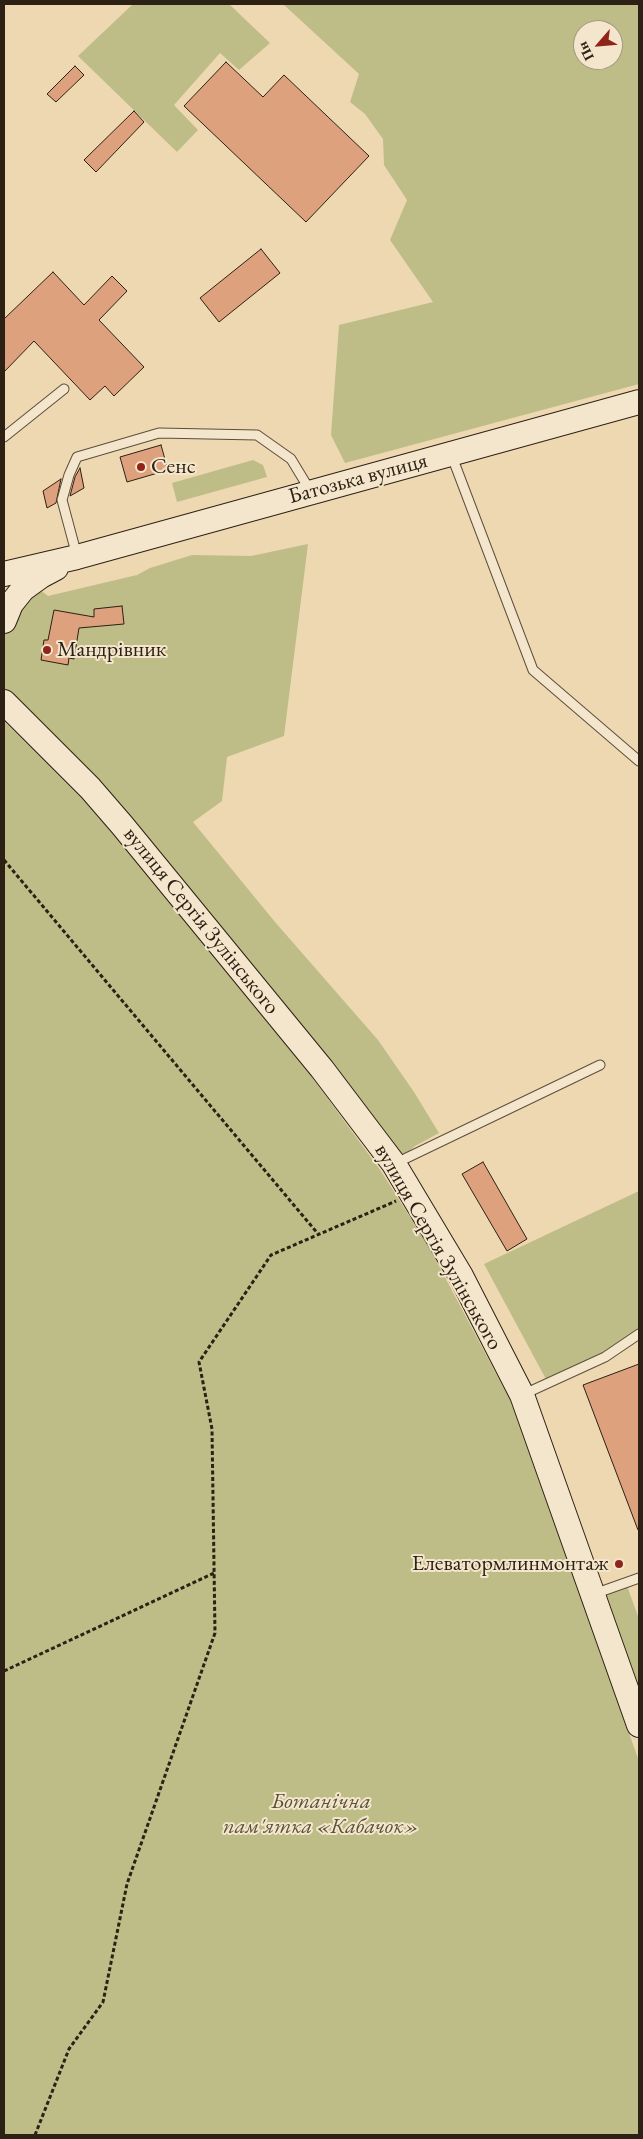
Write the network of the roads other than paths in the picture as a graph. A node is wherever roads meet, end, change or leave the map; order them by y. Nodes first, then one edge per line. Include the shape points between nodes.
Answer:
1 (64, 389) dead end
2 (639, 402) edge
3 (4, 437) edge
4 (451, 454) junction
5 (311, 492) junction
6 (77, 557) junction
7 (4, 574) edge
8 (4, 621) edge
9 (4, 702) edge
10 (639, 762) edge
11 (600, 1065) dead end
12 (394, 1164) junction
13 (639, 1334) edge
14 (522, 1395) junction
15 (639, 1578) edge
16 (594, 1594) junction
17 (639, 1724) edge

1 - 3 lane
2 - 4 street, Батозька вулиця
4 - 5 street, Батозька вулиця
4 - 10 lane via 533,670
5 - 6 street, Батозька вулиця
5 - 6 lane via 291,460 257,435 160,433 77,457 62,500
6 - 7 street, Батозька вулиця
6 - 8 street, Батозька вулиця via 23,589 11,604
9 - 12 street, вулиця Сергія Зулінського via 90,788 122,825 322,1069
11 - 12 lane
12 - 14 street, вулиця Сергія Зулінського via 461,1276
13 - 14 lane via 604,1357
14 - 16 street, вулиця Сергія Зулінського
15 - 16 lane
16 - 17 street, вулиця Сергія Зулінського

